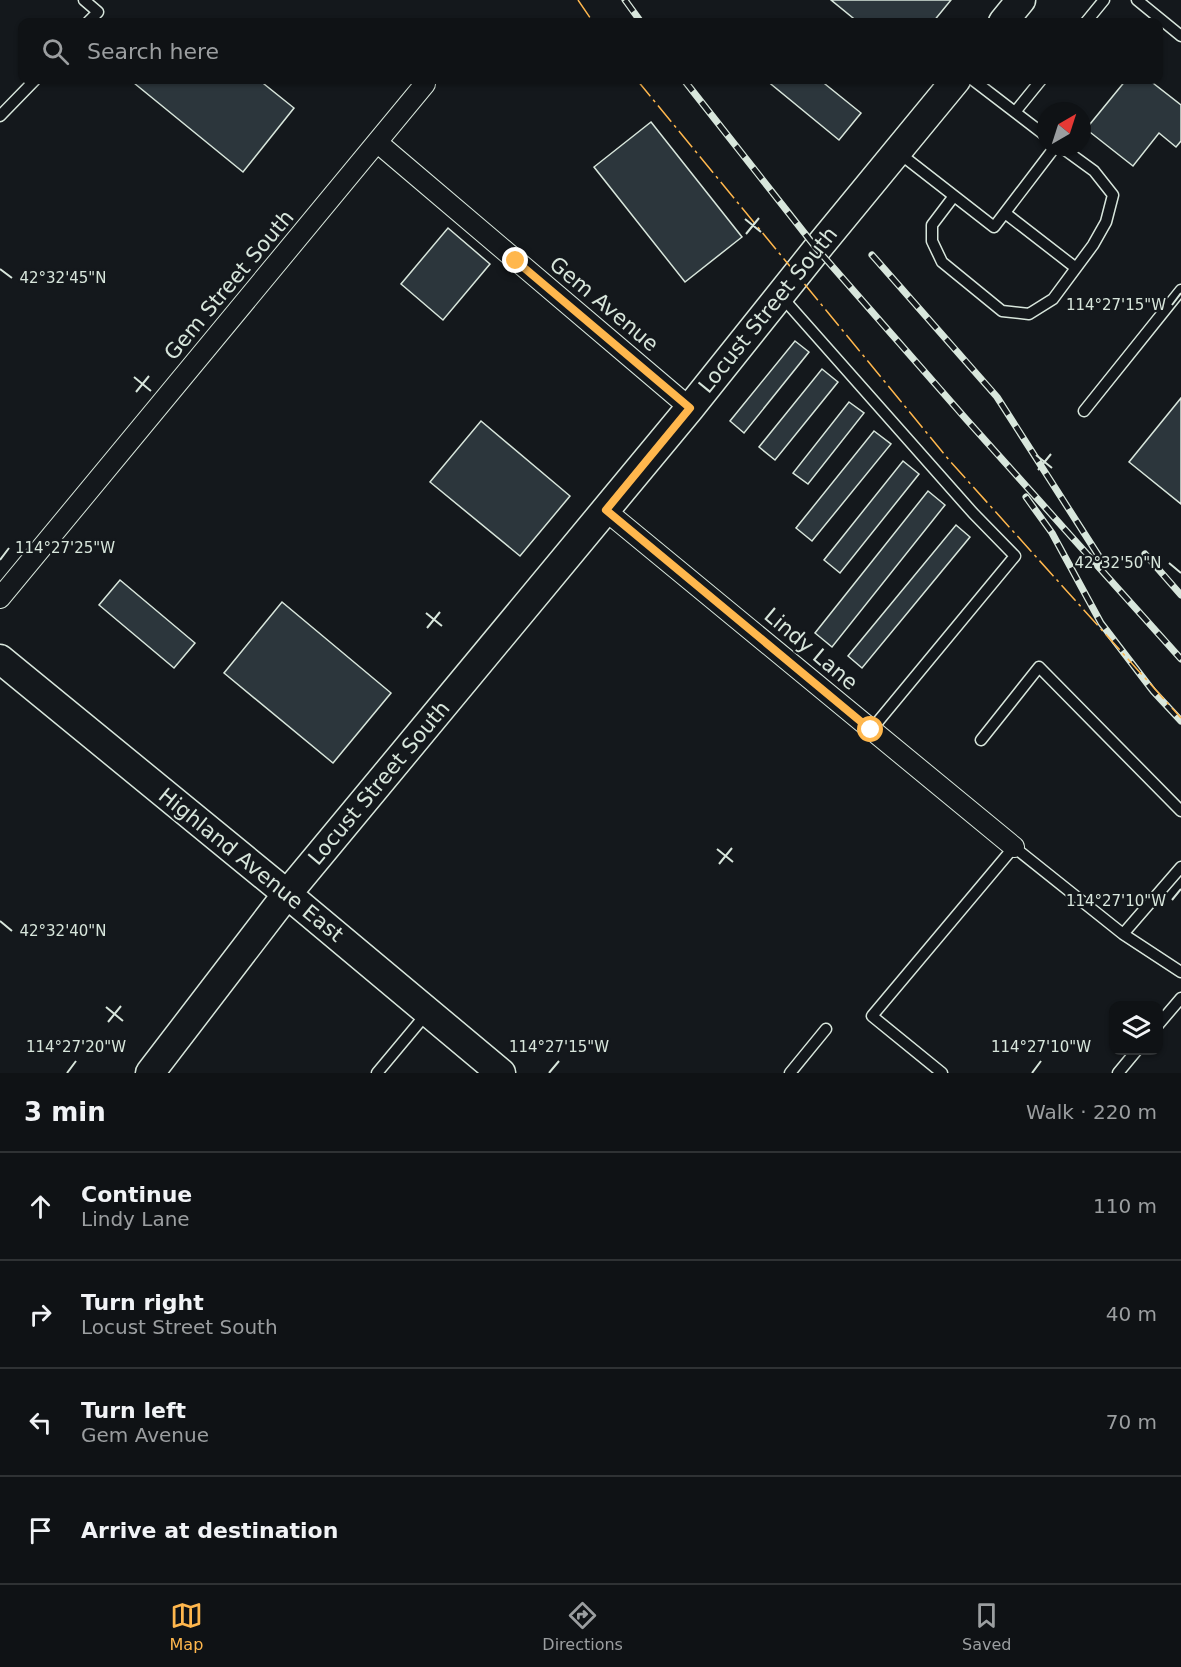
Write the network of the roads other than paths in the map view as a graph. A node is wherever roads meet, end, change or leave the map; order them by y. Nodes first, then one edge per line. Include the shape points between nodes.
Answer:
1 (84, 0) edge
2 (1021, 0) edge
3 (1104, 0) edge
4 (1137, 0) edge
5 (92, 18) edge
6 (1006, 18) edge
7 (1089, 18) edge
8 (1159, 18) edge
9 (1163, 21) edge
10 (1181, 36) edge
11 (31, 84) edge
12 (425, 84) dead end
13 (953, 84) edge
14 (978, 84) edge
15 (1038, 84) edge
16 (1015, 112) junction
17 (0, 116) edge
18 (1037, 129) edge
19 (378, 143) junction
20 (897, 151) junction
21 (1048, 156) edge
22 (1073, 156) edge
23 (954, 196) junction
24 (1005, 213) junction
25 (1076, 268) junction
26 (1181, 290) edge
27 (781, 296) junction
28 (690, 408) junction
29 (1084, 411) dead end
30 (606, 510) junction
31 (0, 598) edge
32 (0, 659) edge
33 (871, 730) junction
34 (981, 740) dead end
35 (1181, 811) edge
36 (1014, 847) junction
37 (1181, 867) edge
38 (287, 894) junction
39 (1123, 934) junction
40 (1181, 972) edge
41 (1181, 998) edge
42 (428, 1011) junction
43 (1163, 1019) edge
44 (826, 1029) dead end
45 (1133, 1055) edge
46 (150, 1073) edge
47 (377, 1073) edge
48 (501, 1073) edge
49 (790, 1073) edge
50 (942, 1073) edge
51 (1118, 1073) edge

1 - 5 lane via 98,12
2 - 6 street
3 - 7 lane
4 - 8 lane
9 - 10 lane
11 - 17 lane
12 - 19 street, Gem Street South
13 - 20 street, Locust Street South
14 - 16 lane
15 - 16 lane
16 - 18 lane
19 - 28 street, Gem Avenue
19 - 31 street, Gem Street South
20 - 23 lane
20 - 27 street, Locust Street South
21 - 24 lane
22 - 25 lane via 1094,171 1113,195 1106,222
23 - 24 lane via 994,227
23 - 25 lane via 932,225 932,241 942,262 1002,311 1029,314 1053,299
24 - 25 lane
26 - 29 lane
27 - 28 street, Locust Street South
27 - 33 lane via 972,513 1015,556
28 - 30 street, Locust Street South
30 - 33 street, Lindy Lane
30 - 38 street, Locust Street South
32 - 38 street, Highland Avenue East
33 - 36 street, Lindy Lane
34 - 35 lane via 1039,668
36 - 39 lane
36 - 50 lane via 872,1016
37 - 39 lane
38 - 42 street, Highland Avenue East
38 - 46 street, Locust Street South
39 - 40 lane
41 - 43 lane
42 - 47 lane
42 - 48 street, Highland Avenue East
44 - 49 lane
45 - 51 lane

